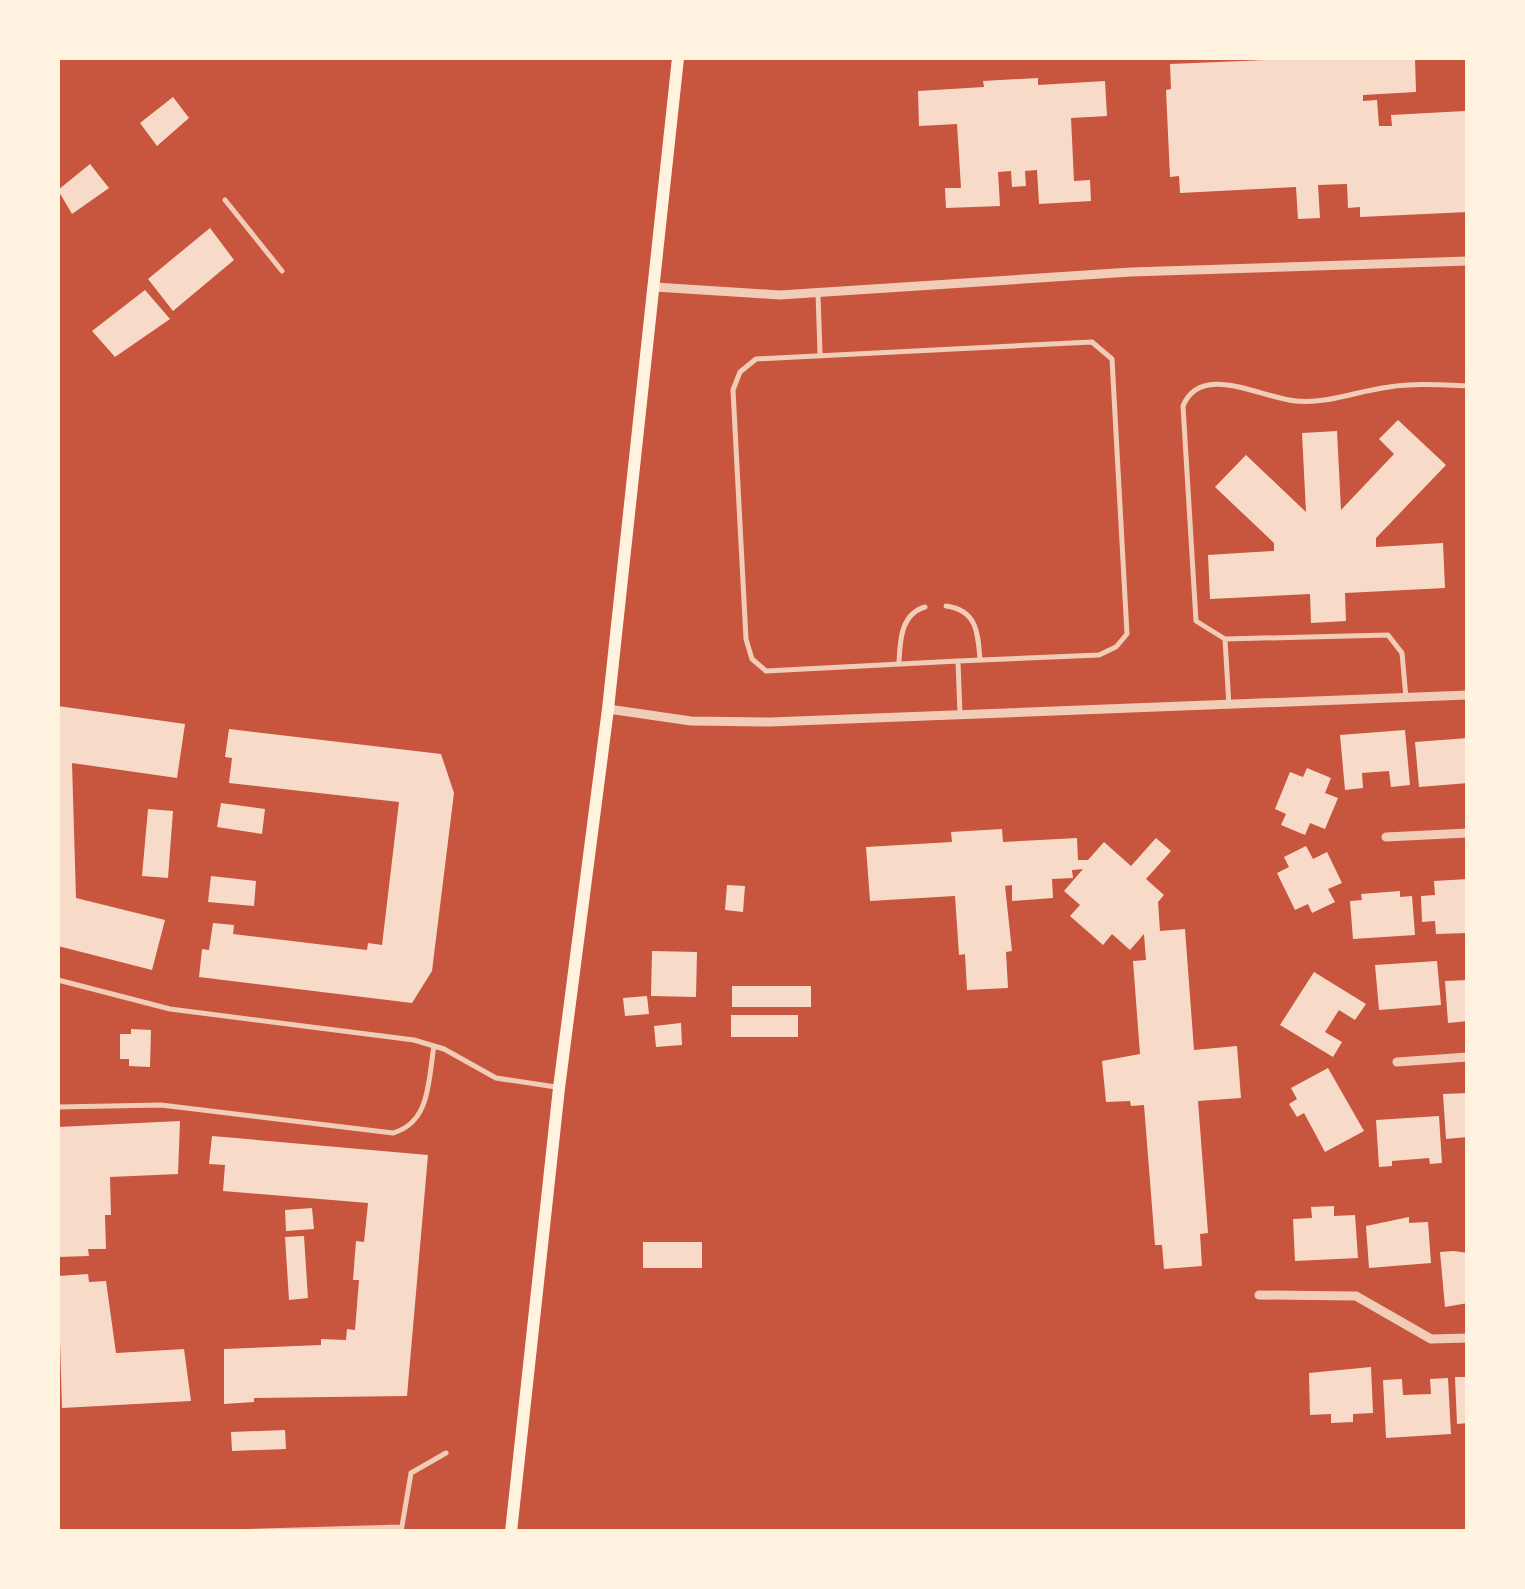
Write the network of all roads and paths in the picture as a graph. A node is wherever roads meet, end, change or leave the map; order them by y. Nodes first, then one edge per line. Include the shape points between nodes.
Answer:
1 (678, 58) edge
2 (225, 200) dead end
3 (1468, 261) edge
4 (282, 270) dead end
5 (656, 287) junction
6 (818, 294) junction
7 (820, 353) junction
8 (1468, 386) edge
9 (946, 606) dead end
10 (925, 608) dead end
11 (1225, 639) junction
12 (980, 660) junction
13 (958, 661) junction
14 (898, 664) junction
15 (1468, 695) edge
16 (1406, 698) junction
17 (1229, 706) junction
18 (608, 709) junction
19 (961, 718) junction
20 (1468, 833) edge
21 (1386, 837) dead end
22 (58, 980) edge
23 (434, 1046) junction
24 (1468, 1057) edge
25 (1397, 1062) dead end
26 (559, 1088) junction
27 (58, 1108) edge
28 (1259, 1295) dead end
29 (1468, 1338) edge
30 (446, 1453) dead end
31 (401, 1529) edge
32 (226, 1532) edge
33 (511, 1532) edge

1 - 5 main road
2 - 4 lane
3 - 6 street via 1131,272
5 - 6 street
5 - 18 main road
6 - 7 lane
7 - 12 lane via 1092,342 1112,359 1127,634 1099,655
7 - 14 lane via 756,358 733,390 747,647 766,671
8 - 11 lane via 1386,387 1319,402 1259,396 1214,382 1193,390 1180,420 1192,607 1196,621
9 - 12 lane via 974,620
10 - 14 lane via 909,616
11 - 16 lane via 1388,635 1402,653
11 - 17 lane
12 - 13 lane
13 - 14 lane
13 - 19 lane
15 - 16 street
16 - 17 street
17 - 19 street
18 - 19 street via 691,722
18 - 26 main road
20 - 21 street
22 - 23 lane via 170,1009
23 - 26 lane via 496,1078
23 - 27 lane via 420,1116 393,1133 161,1105
24 - 25 street
26 - 33 main road
28 - 29 street via 1356,1296 1432,1339
30 - 31 lane via 411,1473
31 - 32 lane

